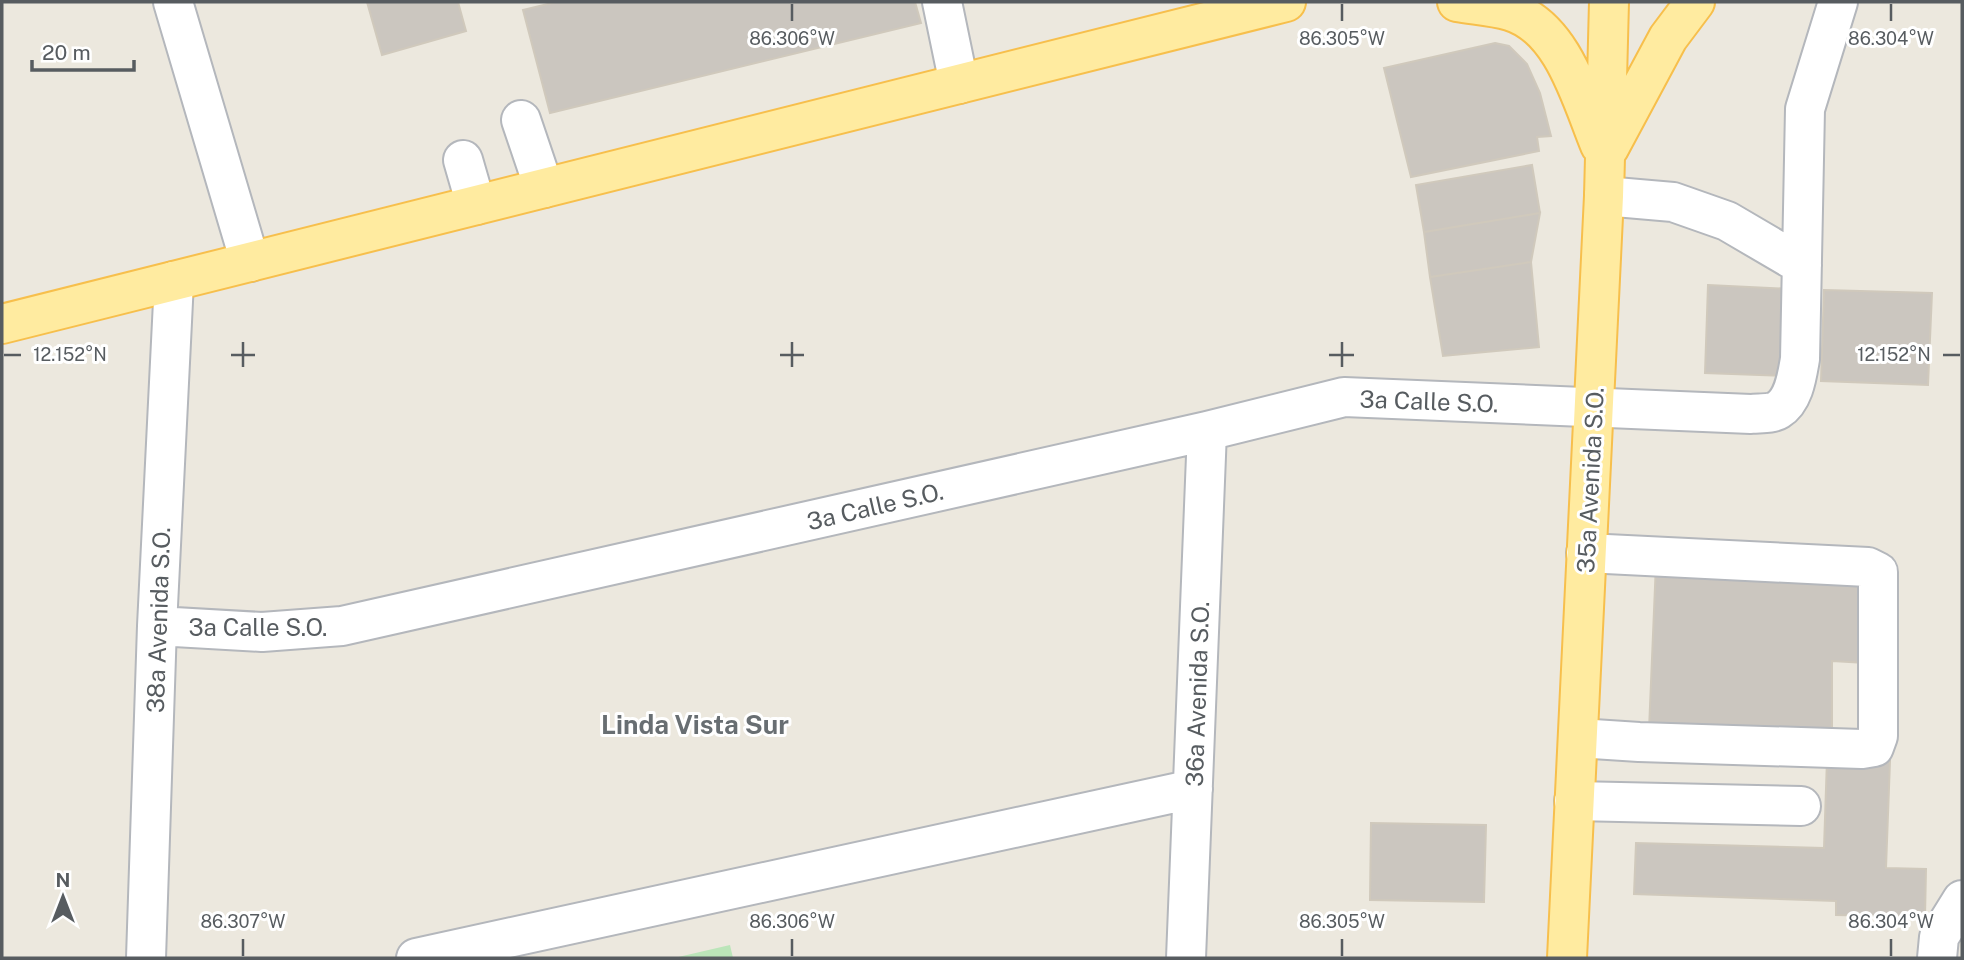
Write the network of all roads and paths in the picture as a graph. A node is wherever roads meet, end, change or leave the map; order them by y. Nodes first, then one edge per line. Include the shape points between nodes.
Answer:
1 (173, 2) edge
2 (942, 2) edge
3 (1286, 2) edge
4 (1457, 2) edge
5 (1609, 2) edge
6 (1695, 2) edge
7 (1838, 2) edge
8 (959, 84) junction
9 (521, 120) dead end
10 (1605, 156) junction
11 (463, 160) dead end
12 (544, 188) junction
13 (1604, 196) junction
14 (476, 205) junction
15 (250, 262) junction
16 (1802, 265) junction
17 (174, 281) junction
18 (2, 324) edge
19 (1594, 408) junction
20 (1208, 430) junction
21 (1587, 553) junction
22 (157, 626) junction
23 (1578, 738) junction
24 (1193, 789) junction
25 (1574, 801) junction
26 (1801, 806) dead end
27 (1962, 900) edge
28 (146, 958) edge
29 (416, 958) edge
30 (1186, 958) edge
31 (1567, 958) edge
32 (1937, 958) edge

1 - 15 street
2 - 8 street
3 - 8 main road
4 - 10 main road via 1512,12 1541,29 1560,51
5 - 10 main road, 35a Avenida S.O.
6 - 10 main road via 1668,38
7 - 16 street via 1805,109
8 - 12 main road
9 - 12 street
10 - 13 main road, 35a Avenida S.O.
11 - 14 street
12 - 14 main road
13 - 16 street via 1673,202 1727,221
13 - 19 main road, 35a Avenida S.O.
14 - 15 main road
15 - 17 main road
16 - 19 street, 3a Calle S.O. via 1800,359 1795,384 1777,411
17 - 18 main road
17 - 22 street, 38a Avenida S.O.
19 - 20 street, 3a Calle S.O. via 1344,397
19 - 21 main road, 35a Avenida S.O.
20 - 22 street, 3a Calle S.O. via 342,626 262,632
20 - 24 street, 36a Avenida S.O.
21 - 23 main road, 35a Avenida S.O.
21 - 23 street via 1868,567 1878,572 1878,736 1874,747 1862,749
22 - 28 street, 38a Avenida S.O.
23 - 25 main road, 35a Avenida S.O.
24 - 29 street
24 - 30 street, 36a Avenida S.O.
25 - 26 street
25 - 31 main road, 35a Avenida S.O.
27 - 32 street via 1939,937

